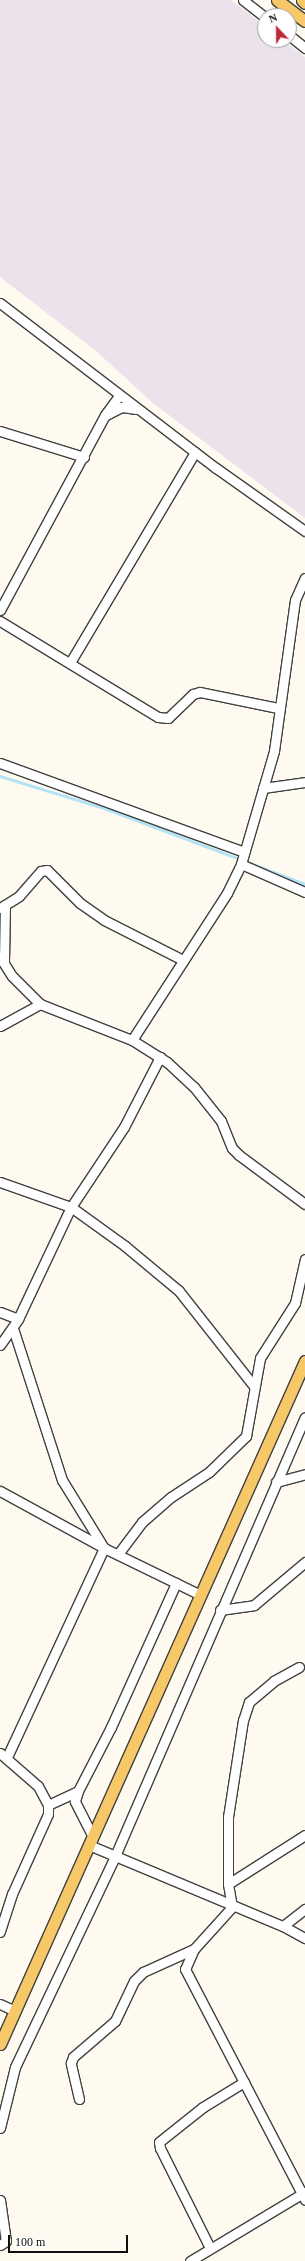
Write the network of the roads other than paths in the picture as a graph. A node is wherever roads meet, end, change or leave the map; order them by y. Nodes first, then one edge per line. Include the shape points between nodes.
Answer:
1 (243, 0) edge
2 (277, 0) edge
3 (302, 0) edge
4 (305, 2) edge
5 (257, 11) edge
6 (305, 21) edge
7 (0, 303) edge
8 (119, 396) junction
9 (141, 411) junction
10 (105, 415) junction
11 (0, 431) edge
12 (195, 452) junction
13 (84, 457) junction
14 (305, 531) edge
15 (305, 578) edge
16 (0, 610) edge
17 (0, 621) edge
18 (70, 661) junction
19 (278, 708) junction
20 (0, 763) edge
21 (305, 782) edge
22 (263, 788) junction
23 (244, 852) junction
24 (240, 864) junction
25 (305, 892) edge
26 (3, 907) edge
27 (2, 959) edge
28 (183, 960) junction
29 (40, 1004) junction
30 (0, 1026) edge
31 (132, 1040) junction
32 (160, 1057) junction
33 (0, 1182) edge
34 (305, 1204) edge
35 (71, 1207) junction
36 (305, 1259) edge
37 (0, 1312) edge
38 (18, 1319) junction
39 (13, 1328) junction
40 (0, 1344) edge
41 (305, 1360) edge
42 (253, 1385) junction
43 (305, 1417) edge
44 (305, 1474) edge
45 (276, 1482) junction
46 (0, 1491) edge
47 (104, 1548) junction
48 (118, 1554) junction
49 (305, 1562) edge
50 (176, 1583) junction
51 (201, 1595) junction
52 (220, 1610) junction
53 (299, 1667) dead end
54 (4, 1755) edge
55 (78, 1791) junction
56 (48, 1805) junction
57 (305, 1835) edge
58 (90, 1840) junction
59 (115, 1856) junction
60 (228, 1884) junction
61 (232, 1907) junction
62 (305, 1908) edge
63 (283, 1926) junction
64 (0, 1932) edge
65 (305, 1938) edge
66 (194, 1949) junction
67 (0, 2004) edge
68 (15, 2011) junction
69 (0, 2044) edge
70 (244, 2082) junction
71 (79, 2099) dead end
72 (0, 2128) edge
73 (304, 2195) edge
74 (0, 2200) edge
75 (0, 2245) edge
76 (210, 2248) junction
77 (190, 2261) edge

1 - 5 street
2 - 6 main road
3 - 4 main road
7 - 8 street
8 - 9 street
8 - 10 street
9 - 10 street via 122,407
9 - 12 street
10 - 13 street
11 - 13 street
12 - 14 street
12 - 18 street
13 - 16 street
15 - 19 street via 295,600
17 - 18 street
18 - 19 street via 158,717 168,718 194,694 200,692
19 - 22 street via 274,746
20 - 23 street
21 - 22 street
22 - 23 street
23 - 24 street
24 - 25 street
24 - 28 street via 227,893
26 - 27 street
26 - 28 street via 19,896 40,871 46,870 80,903 104,920
27 - 29 street via 12,976
28 - 31 street
29 - 30 street
29 - 31 street
31 - 32 street
32 - 34 street via 194,1087 211,1108 221,1121 232,1148
32 - 35 street via 124,1127
33 - 35 street
35 - 38 street
35 - 42 street via 90,1219 179,1291
36 - 42 street via 295,1303 260,1358
37 - 38 street
38 - 39 street
39 - 40 street
39 - 47 street via 62,1480
41 - 51 main road
42 - 48 street via 250,1425 246,1436 209,1472 171,1497 142,1522
43 - 45 street
44 - 45 street
45 - 52 street
46 - 47 street
47 - 48 street
47 - 54 street
48 - 50 street
49 - 52 street via 254,1605
50 - 51 street
50 - 55 street via 111,1727
51 - 58 main road
52 - 59 street
53 - 60 street via 274,1681 250,1702 243,1720 228,1817
54 - 56 street via 38,1786
55 - 56 street
55 - 58 street via 75,1801
56 - 64 street via 48,1814 12,1894
57 - 60 street
58 - 59 street
58 - 68 main road
59 - 61 street
59 - 72 street via 15,2067
60 - 61 street
61 - 63 street
61 - 66 street
62 - 63 street
63 - 65 street
66 - 70 street via 186,1969 187,1977
66 - 71 street via 143,1972 134,1981 115,2021 73,2057 71,2064
67 - 68 street
68 - 69 main road
70 - 73 street
70 - 76 street via 203,2107 160,2142 160,2148
73 - 76 street
74 - 75 street via 6,2241
76 - 77 street

